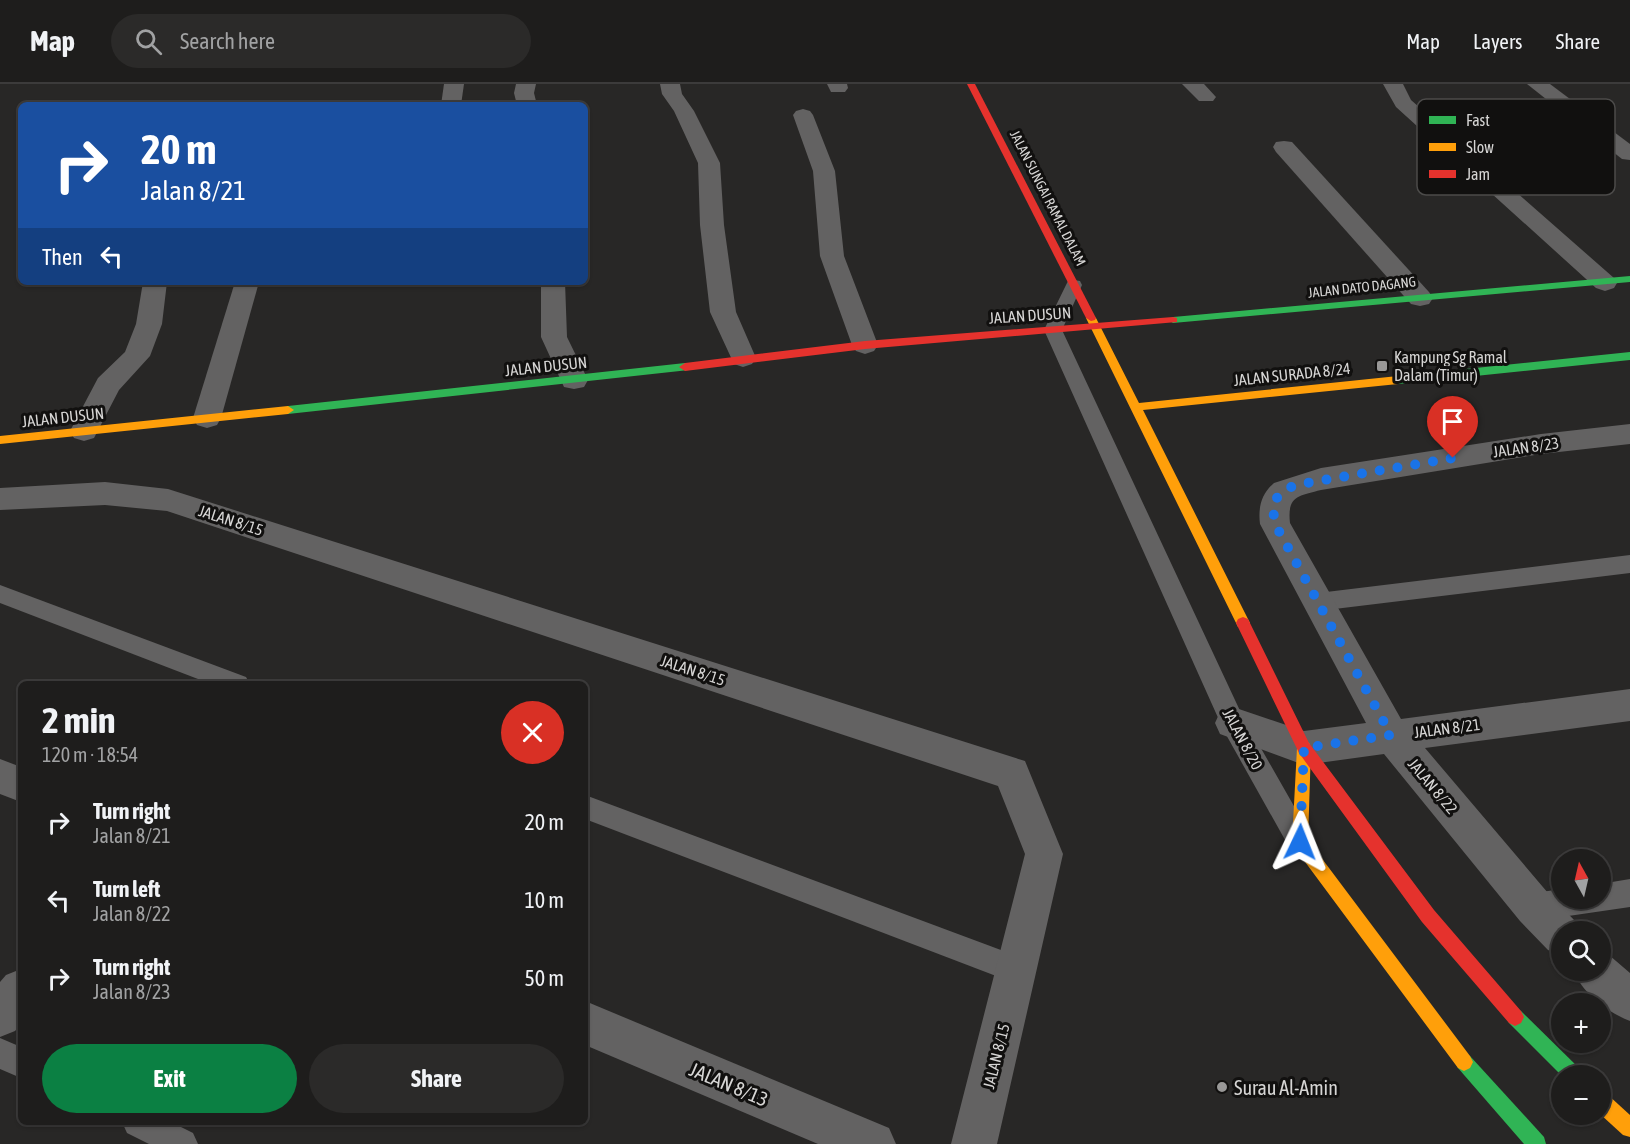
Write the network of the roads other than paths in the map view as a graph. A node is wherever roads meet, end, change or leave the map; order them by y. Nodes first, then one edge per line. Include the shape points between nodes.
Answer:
1 (454, 84) edge
2 (526, 84) edge
3 (670, 84) edge
4 (971, 84) edge
5 (1393, 84) edge
6 (1537, 84) edge
7 (1557, 99) edge
8 (451, 102) edge
9 (526, 102) edge
10 (803, 115) dead end
11 (1417, 116) edge
12 (1615, 143) edge
13 (1284, 147) dead end
14 (1630, 154) edge
15 (1506, 195) edge
16 (1630, 279) edge
17 (1605, 283) junction
18 (155, 285) edge
19 (246, 285) edge
20 (553, 285) edge
21 (1074, 285) junction
22 (1420, 298) junction
23 (1096, 327) junction
24 (1053, 330) junction
25 (865, 345) junction
26 (1630, 356) edge
27 (743, 358) junction
28 (574, 380) junction
29 (1136, 407) junction
30 (207, 418) junction
31 (84, 431) junction
32 (1630, 434) edge
33 (0, 440) edge
34 (0, 499) edge
35 (1275, 524) joint
36 (1630, 564) edge
37 (0, 594) edge
38 (1318, 602) junction
39 (230, 681) edge
40 (1630, 705) edge
41 (1233, 723) junction
42 (1391, 735) junction
43 (1304, 748) junction
44 (0, 776) edge
45 (18, 784) edge
46 (588, 808) edge
47 (1300, 842) junction
48 (1630, 893) edge
49 (1611, 896) edge
50 (1551, 905) edge
51 (1534, 908) junction
52 (1551, 925) edge
53 (1017, 970) junction
54 (1607, 981) edge
55 (18, 994) edge
56 (1630, 1000) edge
57 (0, 1016) edge
58 (588, 1024) edge
59 (0, 1053) edge
60 (18, 1062) edge
61 (1564, 1065) edge
62 (1611, 1111) edge
63 (144, 1125) edge
64 (1630, 1128) edge
65 (182, 1144) edge
66 (873, 1144) edge
67 (974, 1144) edge
68 (1537, 1144) edge

1 - 8 street
2 - 9 street
3 - 27 street via 709,163 723,312
4 - 21 street, JALAN SUNGAI RAMAL DALAM
5 - 11 street via 1403,103
6 - 7 street
10 - 25 street via 824,171 832,256
12 - 14 street
13 - 22 street
15 - 17 street
16 - 17 street, JALAN DATO DAGANG
17 - 22 street, JALAN DATO DAGANG
18 - 31 street via 149,324 137,356 108,385
19 - 30 street
20 - 28 street via 554,337
21 - 23 street, JALAN SUNGAI RAMAL DALAM
21 - 24 lane
22 - 23 street, JALAN DATO DAGANG
23 - 24 street, JALAN DUSUN
23 - 29 street
24 - 25 street, JALAN DUSUN
24 - 41 lane, JALAN 8/20
25 - 27 street, JALAN DUSUN
26 - 29 street, JALAN SURADA 8/24
27 - 28 street, JALAN DUSUN
28 - 30 street, JALAN DUSUN
29 - 43 street
30 - 31 street, JALAN DUSUN
31 - 33 street, JALAN DUSUN
32 - 35 street, JALAN 8/23 via 1541,444 1295,485 1278,494 1272,508
34 - 53 street, JALAN 8/15 via 93,492 168,500 1012,773 1044,854
35 - 38 street, JALAN 8/22
36 - 38 lane
37 - 39 lane
38 - 42 street, JALAN 8/22
40 - 42 street, JALAN 8/21
41 - 43 street, JALAN 8/21
41 - 47 lane, JALAN 8/20
42 - 43 street, JALAN 8/21
42 - 51 street, JALAN 8/22
43 - 47 street
43 - 61 street via 1428,916 1507,1009
44 - 45 street
46 - 53 lane
47 - 68 street, JALAN 8/20 via 1473,1075
48 - 49 lane
50 - 51 lane
51 - 52 street, JALAN 8/22
53 - 67 street, JALAN 8/15
54 - 56 street
55 - 57 street
58 - 66 street, JALAN 8/13
59 - 60 lane
62 - 64 street
63 - 65 lane

